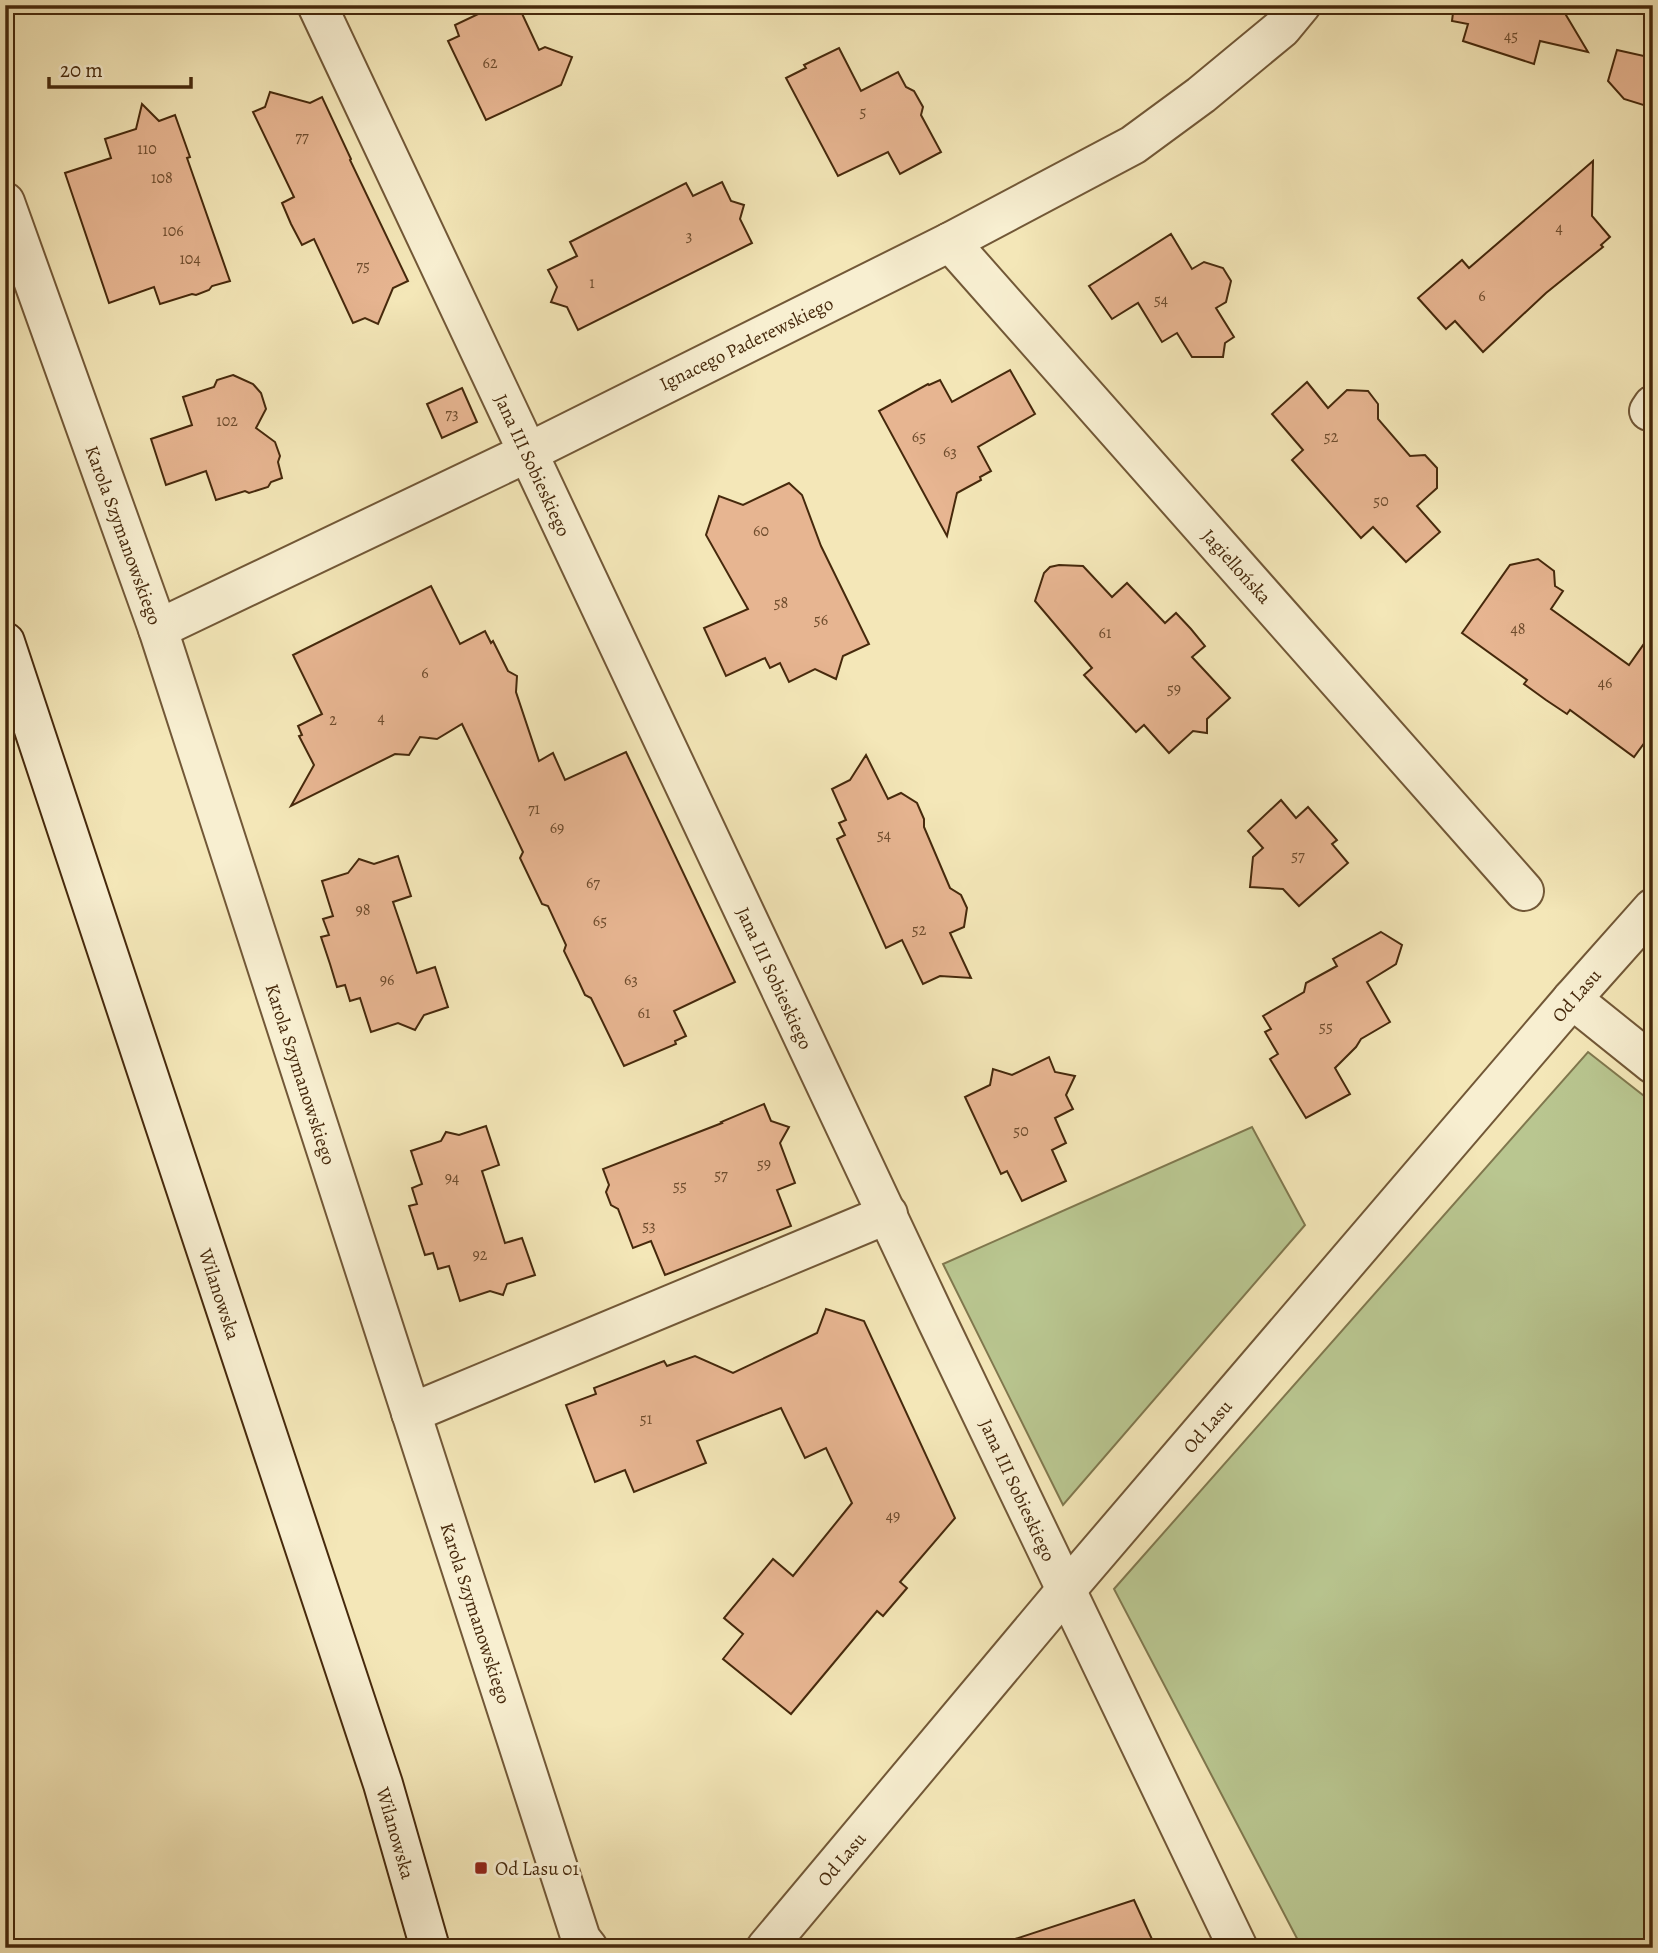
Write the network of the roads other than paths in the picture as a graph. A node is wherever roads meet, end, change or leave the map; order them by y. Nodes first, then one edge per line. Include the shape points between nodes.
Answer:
1 (317, 5) edge
2 (1301, 5) edge
3 (5, 202) edge
4 (950, 242) junction
5 (527, 453) junction
6 (158, 629) junction
7 (5, 642) edge
8 (1524, 891) dead end
9 (1653, 908) edge
10 (1572, 999) junction
11 (1653, 1064) edge
12 (888, 1214) junction
13 (411, 1413) junction
14 (1066, 1590) junction
15 (430, 1948) edge
16 (588, 1948) edge
17 (766, 1948) edge
18 (1238, 1948) edge

1 - 5 street, Jana III Sobieskiego
2 - 4 street, Ignacego Paderewskiego via 1252,53 1132,145
3 - 6 street, Karola Szymanowskiego
4 - 5 street, Ignacego Paderewskiego
4 - 8 street, Jagiellońska
5 - 6 street, Ignacego Paderewskiego
5 - 12 street, Jana III Sobieskiego
6 - 13 street, Karola Szymanowskiego
7 - 15 street, Wilanowska via 383,1784
9 - 10 street, Od Lasu
10 - 11 street
10 - 14 street, Od Lasu
12 - 13 street
12 - 14 street, Jana III Sobieskiego
13 - 16 street, Karola Szymanowskiego via 581,1939
14 - 17 street, Od Lasu
14 - 18 street, Jana III Sobieskiego

